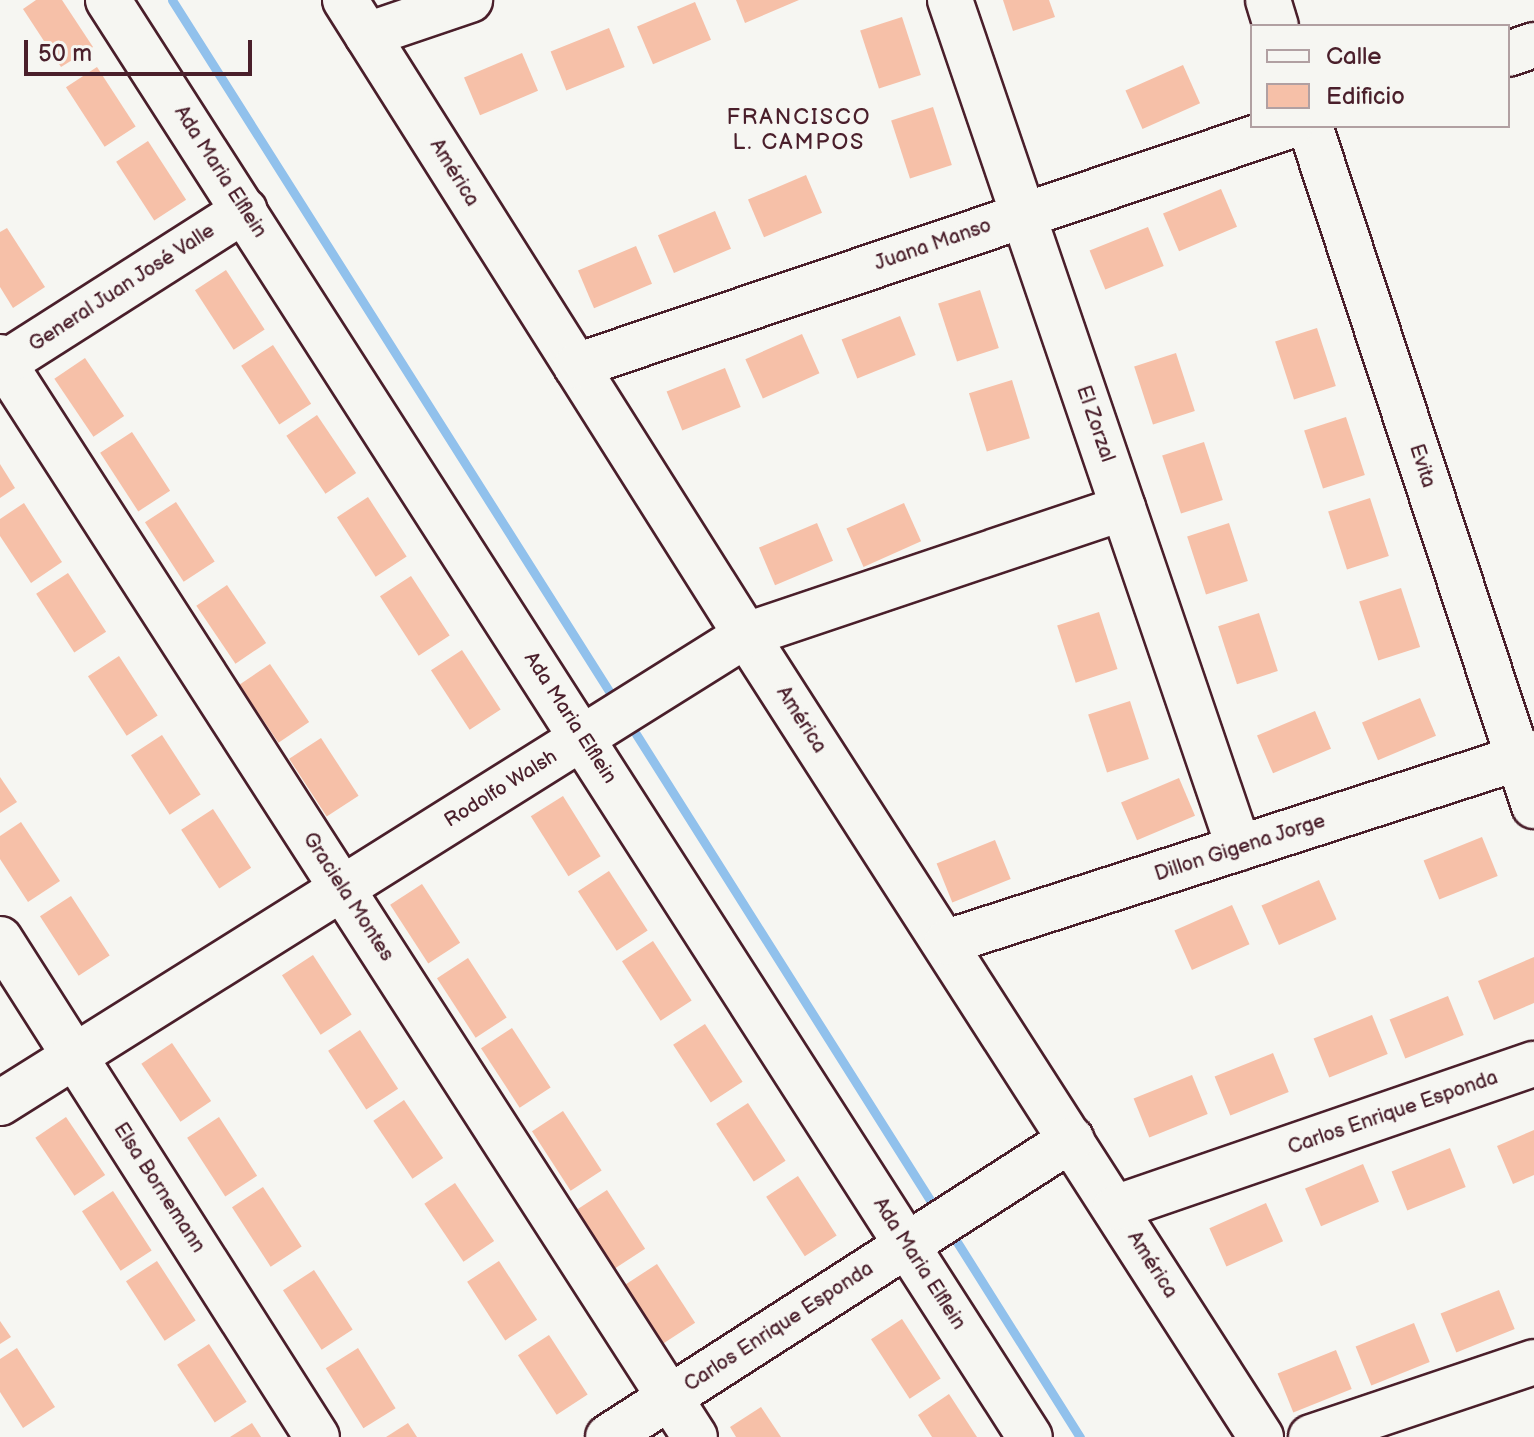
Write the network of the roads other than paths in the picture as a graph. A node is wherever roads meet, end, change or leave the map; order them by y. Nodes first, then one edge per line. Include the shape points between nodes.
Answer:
1 (108, 0) edge
2 (470, 0) edge
3 (950, 0) edge
4 (1268, 0) edge
5 (356, 18) edge
6 (1275, 24) edge
7 (1534, 45) edge
8 (1510, 53) edge
9 (1284, 128) edge
10 (1311, 128) edge
11 (245, 210) junction
12 (1023, 214) junction
13 (1, 362) edge
14 (576, 366) junction
15 (1123, 508) junction
16 (746, 635) junction
17 (583, 738) junction
18 (1526, 756) edge
19 (1534, 806) edge
20 (1239, 848) junction
21 (342, 888) junction
22 (0, 939) edge
23 (947, 942) junction
24 (75, 1056) junction
25 (1534, 1064) edge
26 (0, 1103) edge
27 (1072, 1139) junction
28 (1115, 1208) junction
29 (907, 1244) junction
30 (1534, 1362) edge
31 (670, 1398) junction
32 (317, 1437) edge
33 (608, 1437) edge
34 (695, 1437) edge
35 (1030, 1437) edge
36 (1261, 1437) edge
37 (1311, 1437) edge

1 - 11 street, Ada Maria Elflein
2 - 5 street
3 - 12 street, El Zorzal
4 - 6 street
5 - 14 street, América
7 - 8 street
9 - 12 street, Juana Manso
10 - 18 street, Evita
11 - 13 street, General Juan José Valle
11 - 17 street, Ada Maria Elflein
12 - 14 street, Juana Manso
12 - 15 street, El Zorzal
13 - 21 street, Graciela Montes
14 - 16 street, América
15 - 16 street, Rodolfo Walsh
15 - 20 street, El Zorzal
16 - 17 street, Rodolfo Walsh
16 - 23 street, América
17 - 21 street, Rodolfo Walsh
17 - 29 street, Ada Maria Elflein
18 - 19 street, Evita
18 - 20 street, Dillon Gigena Jorge
20 - 23 street, Dillon Gigena Jorge
21 - 24 street, Rodolfo Walsh
21 - 31 street, Graciela Montes
22 - 24 street, Elsa Bornemann
23 - 27 street, América
24 - 26 street, Rodolfo Walsh
24 - 32 street, Elsa Bornemann
25 - 28 street, Carlos Enrique Esponda
27 - 28 street, América
27 - 29 street, Carlos Enrique Esponda
28 - 36 street, América
29 - 31 street, Carlos Enrique Esponda
29 - 35 street, Ada Maria Elflein
30 - 37 street
31 - 33 street, Carlos Enrique Esponda
31 - 34 street, Graciela Montes

